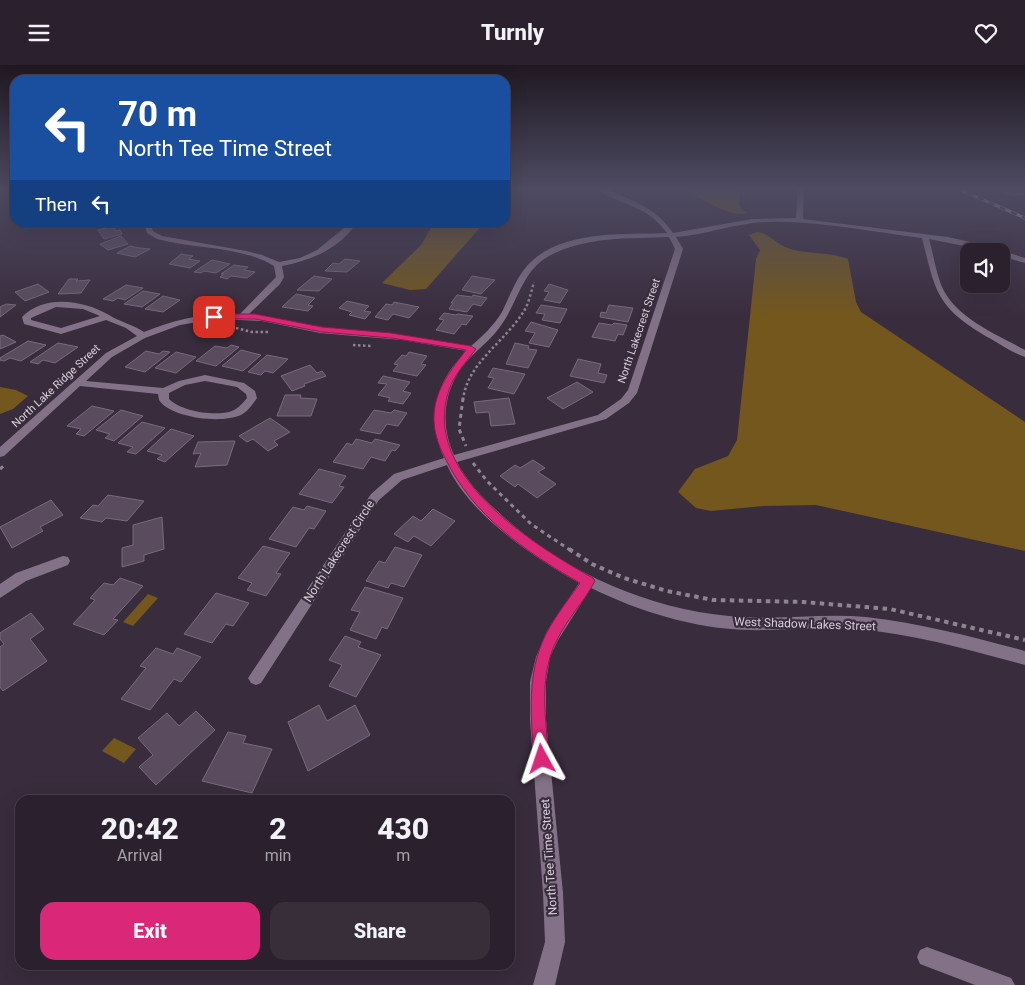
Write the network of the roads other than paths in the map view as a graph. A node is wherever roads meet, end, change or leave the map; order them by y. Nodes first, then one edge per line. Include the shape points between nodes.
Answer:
1 (151, 231) edge
2 (345, 231) edge
3 (668, 231) edge
4 (697, 231) edge
5 (877, 231) edge
6 (672, 235) junction
7 (925, 237) junction
8 (965, 243) edge
9 (1010, 256) edge
10 (1025, 261) edge
11 (278, 265) junction
12 (242, 316) junction
13 (106, 317) junction
14 (143, 336) junction
15 (468, 353) junction
16 (1025, 354) edge
17 (77, 383) junction
18 (164, 391) junction
19 (0, 453) edge
20 (452, 461) junction
21 (63, 561) dead end
22 (588, 581) junction
23 (0, 592) edge
24 (1025, 658) edge
25 (256, 678) dead end
26 (928, 957) dead end
27 (544, 985) edge
28 (1004, 985) edge

1 - 11 street via 170,240 256,256
2 - 11 street via 327,249
3 - 6 street
4 - 6 street
5 - 7 street
6 - 15 street via 596,238 560,247 543,256 522,275 497,325
6 - 20 street, North Lakecrest Street via 678,249 677,256 633,391 625,401 602,417
7 - 8 street
7 - 16 street via 937,284 947,303 962,316
9 - 10 street
11 - 12 street via 280,277 277,282
12 - 14 street, North Lake Ridge Street via 187,322
12 - 15 street, North Lake Ridge Street via 322,330 391,335
13 - 13 street via 92,310 56,304 42,307 26,319 33,325 60,331
13 - 14 street via 130,326
14 - 17 street, North Lake Ridge Street via 109,355
15 - 20 street via 449,378 439,413 439,429
17 - 18 street
17 - 19 street, North Lake Ridge Street
18 - 18 street via 163,398 173,407 209,417 232,415 242,410 252,398 251,393 240,385 205,378
20 - 22 street via 463,483 516,536
20 - 25 street, North Lakecrest Circle via 398,477 375,497
21 - 23 street via 21,577
22 - 24 street, West Shadow Lakes Street via 623,596 693,616 744,624 865,624 929,635
22 - 27 street, North Tee Time Street via 552,636 538,682 538,721 555,942
26 - 28 street

